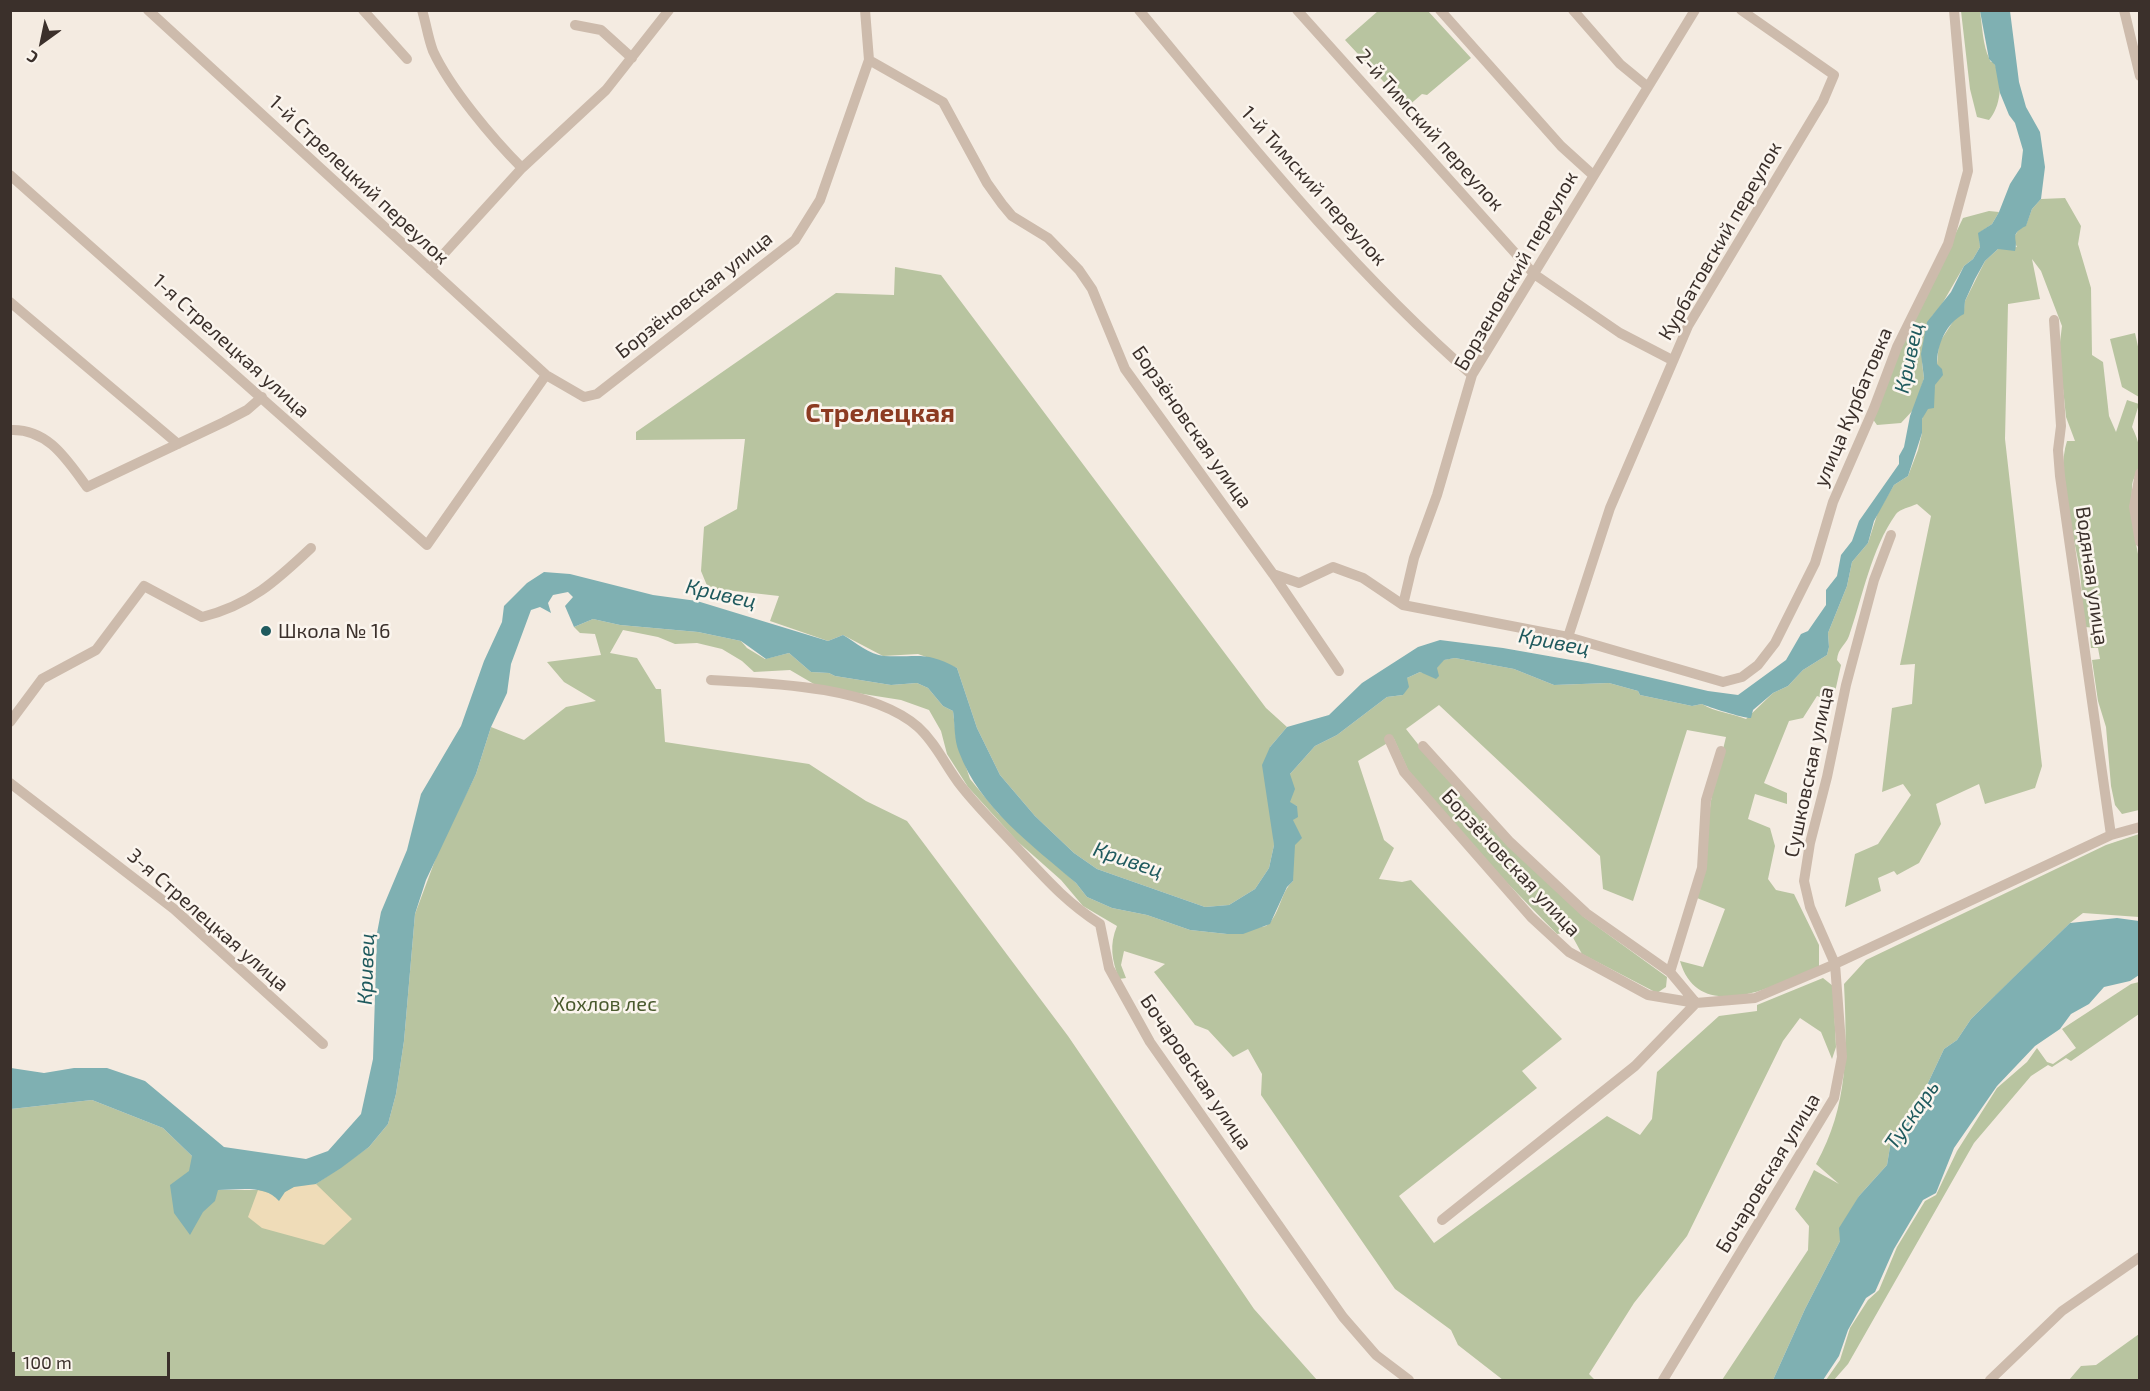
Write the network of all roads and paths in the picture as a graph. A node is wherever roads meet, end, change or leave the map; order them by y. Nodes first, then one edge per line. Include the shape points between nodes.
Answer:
1 (148, 10) edge
2 (363, 10) edge
3 (422, 10) edge
4 (669, 10) edge
5 (865, 10) edge
6 (1139, 10) edge
7 (1297, 10) edge
8 (1440, 10) edge
9 (1573, 10) edge
10 (1695, 10) edge
11 (1741, 10) edge
12 (1954, 10) edge
13 (2124, 10) edge
14 (575, 25) dead end
15 (632, 58) junction
16 (408, 59) dead end
17 (869, 60) junction
18 (2139, 76) edge
19 (1648, 87) junction
20 (522, 168) junction
21 (10, 175) edge
22 (1593, 175) junction
23 (430, 270) junction
24 (1534, 274) junction
25 (10, 302) edge
26 (2054, 320) dead end
27 (1672, 360) junction
28 (546, 375) junction
29 (1472, 375) junction
30 (262, 398) junction
31 (10, 430) edge
32 (178, 444) junction
33 (2139, 473) edge
34 (1891, 535) dead end
35 (2139, 542) edge
36 (311, 548) dead end
37 (1273, 574) junction
38 (1403, 605) junction
39 (1568, 637) junction
40 (1339, 670) dead end
41 (711, 680) dead end
42 (10, 722) edge
43 (1389, 739) dead end
44 (1423, 746) dead end
45 (1721, 751) dead end
46 (10, 783) edge
47 (2139, 827) edge
48 (2111, 835) junction
49 (1835, 964) junction
50 (1670, 972) junction
51 (1696, 1003) junction
52 (323, 1044) dead end
53 (1442, 1220) dead end
54 (2139, 1257) edge
55 (1409, 1380) edge
56 (1663, 1380) edge
57 (1990, 1380) edge

1 - 23 street, 1-й Стрелецкий переулок
2 - 16 street
3 - 20 street via 433,50 446,74
4 - 15 street
5 - 17 street
6 - 29 street, 1-й Тимский переулок via 1332,236 1422,332
7 - 24 street, 2-й Тимский переулок
8 - 22 street via 1561,146
9 - 19 street via 1620,64
10 - 19 street, Борзеновский переулок
11 - 27 street, Курбатовский переулок via 1834,75 1823,101 1688,326
12 - 39 street, улица Курбатовка via 1968,171 1948,244 1897,347 1833,502 1815,563 1775,643 1742,678 1723,682
13 - 18 street
14 - 15 street via 601,30
15 - 20 street via 606,90
17 - 28 street, Борзёновская улица via 819,200 795,240 597,394 584,397
17 - 37 street, Борзёновская улица via 943,102 1002,204 1012,216 1048,238 1079,270 1092,289 1125,369
19 - 22 street, Борзеновский переулок
20 - 23 street
21 - 30 street, 1-я Стрелецкая улица
22 - 24 street, Борзеновский переулок
23 - 28 street, 1-й Стрелецкий переулок
24 - 27 street, 2-й Тимский переулок via 1620,333
24 - 29 street, Борзеновский переулок
25 - 32 street
26 - 48 street, Водяная улица via 2060,476
27 - 39 street, Курбатовский переулок via 1610,508
28 - 30 street, 1-я Стрелецкая улица via 427,545
29 - 38 street, Борзеновский переулок
30 - 32 street via 247,410
31 - 32 street via 39,434 52,444 87,488
33 - 35 street via 2134,507
34 - 49 street, Сушковская улица via 1846,685 1804,881 1810,907
36 - 42 street via 264,591 202,617 144,586 96,650 42,679
37 - 38 street via 1299,583 1334,567 1362,578
37 - 40 street, Борзёновская улица
38 - 39 street
41 - 55 street, Бочаровская улица via 773,683 832,692 873,703 919,728 960,785 1056,892 1100,924 1109,968 1150,1042 1343,1317 1376,1354
43 - 51 street, Борзёновская улица via 1404,772 1531,916 1569,952 1648,995
44 - 50 street, Борзёновская улица via 1510,842 1586,913
45 - 50 street via 1706,800 1702,868
46 - 52 street, 3-я Стрелецкая улица via 174,909
47 - 48 street
48 - 49 street
49 - 51 street via 1755,998
49 - 56 street, Бочаровская улица via 1842,1048 1834,1098
50 - 51 street, Борзёновская улица
51 - 53 street via 1635,1066
54 - 57 street via 2062,1311

